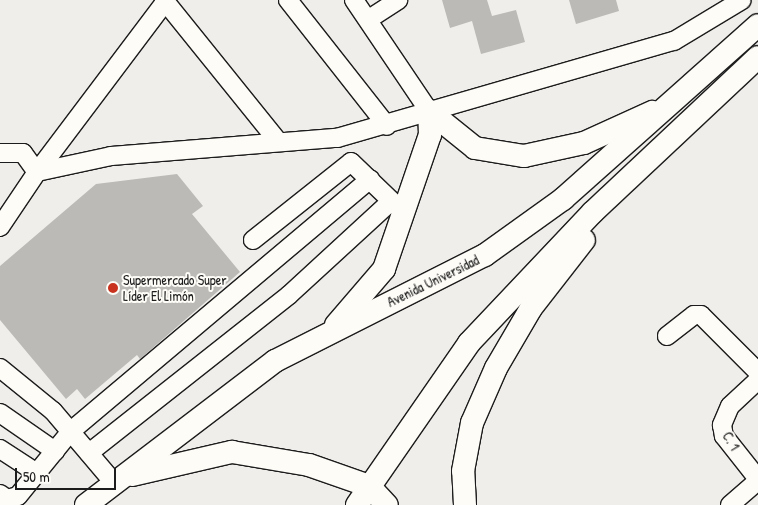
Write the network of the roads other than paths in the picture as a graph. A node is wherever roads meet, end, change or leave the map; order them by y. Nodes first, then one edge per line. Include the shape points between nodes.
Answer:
1 (288, 0) edge
2 (354, 0) edge
3 (398, 0) edge
4 (742, 0) edge
5 (165, 1) edge
6 (369, 19) junction
7 (758, 25) edge
8 (758, 57) edge
9 (676, 101) junction
10 (429, 111) junction
11 (387, 126) junction
12 (277, 140) junction
13 (0, 152) edge
14 (37, 172) junction
15 (370, 179) junction
16 (397, 207) junction
17 (593, 212) junction
18 (0, 227) edge
19 (253, 240) dead end
20 (332, 330) junction
21 (667, 336) dead end
22 (0, 368) edge
23 (758, 372) edge
24 (758, 380) edge
25 (0, 414) edge
26 (71, 431) junction
27 (0, 449) edge
28 (55, 451) junction
29 (89, 453) junction
30 (37, 473) junction
31 (758, 480) edge
32 (116, 481) junction
33 (369, 486) junction
34 (0, 494) edge
35 (86, 505) edge
36 (357, 505) edge
37 (387, 505) edge
38 (465, 505) edge
39 (730, 505) edge

1 - 11 street
2 - 6 street
3 - 6 street
4 - 10 street via 674,41
5 - 12 street
5 - 14 street
6 - 10 street
7 - 9 main road, Avenida Universidad
8 - 17 main road
9 - 10 main road via 584,143 524,156 475,148
9 - 20 main road, Avenida Universidad via 563,199 485,255
10 - 11 street
10 - 16 main road via 430,135
11 - 12 street via 337,138
12 - 14 street via 112,156
13 - 14 street via 23,153
14 - 18 street
15 - 16 street
15 - 19 street via 357,164 343,164
15 - 26 street
16 - 20 main road via 384,269
16 - 29 street
17 - 33 main road via 469,343
17 - 38 main road via 585,240 531,308 496,368 472,423 463,471
20 - 32 main road, Avenida Universidad via 274,361
21 - 23 street via 694,315 701,315
22 - 26 street
24 - 31 street, C. 1 via 730,406 722,425 724,436
25 - 28 street
26 - 28 street
26 - 29 street
27 - 30 street
28 - 30 street
29 - 32 street
30 - 34 street via 16,498 7,500
31 - 39 street
32 - 33 main road via 232,452 289,459
32 - 35 main road, Avenida Universidad
33 - 36 main road
33 - 37 main road

